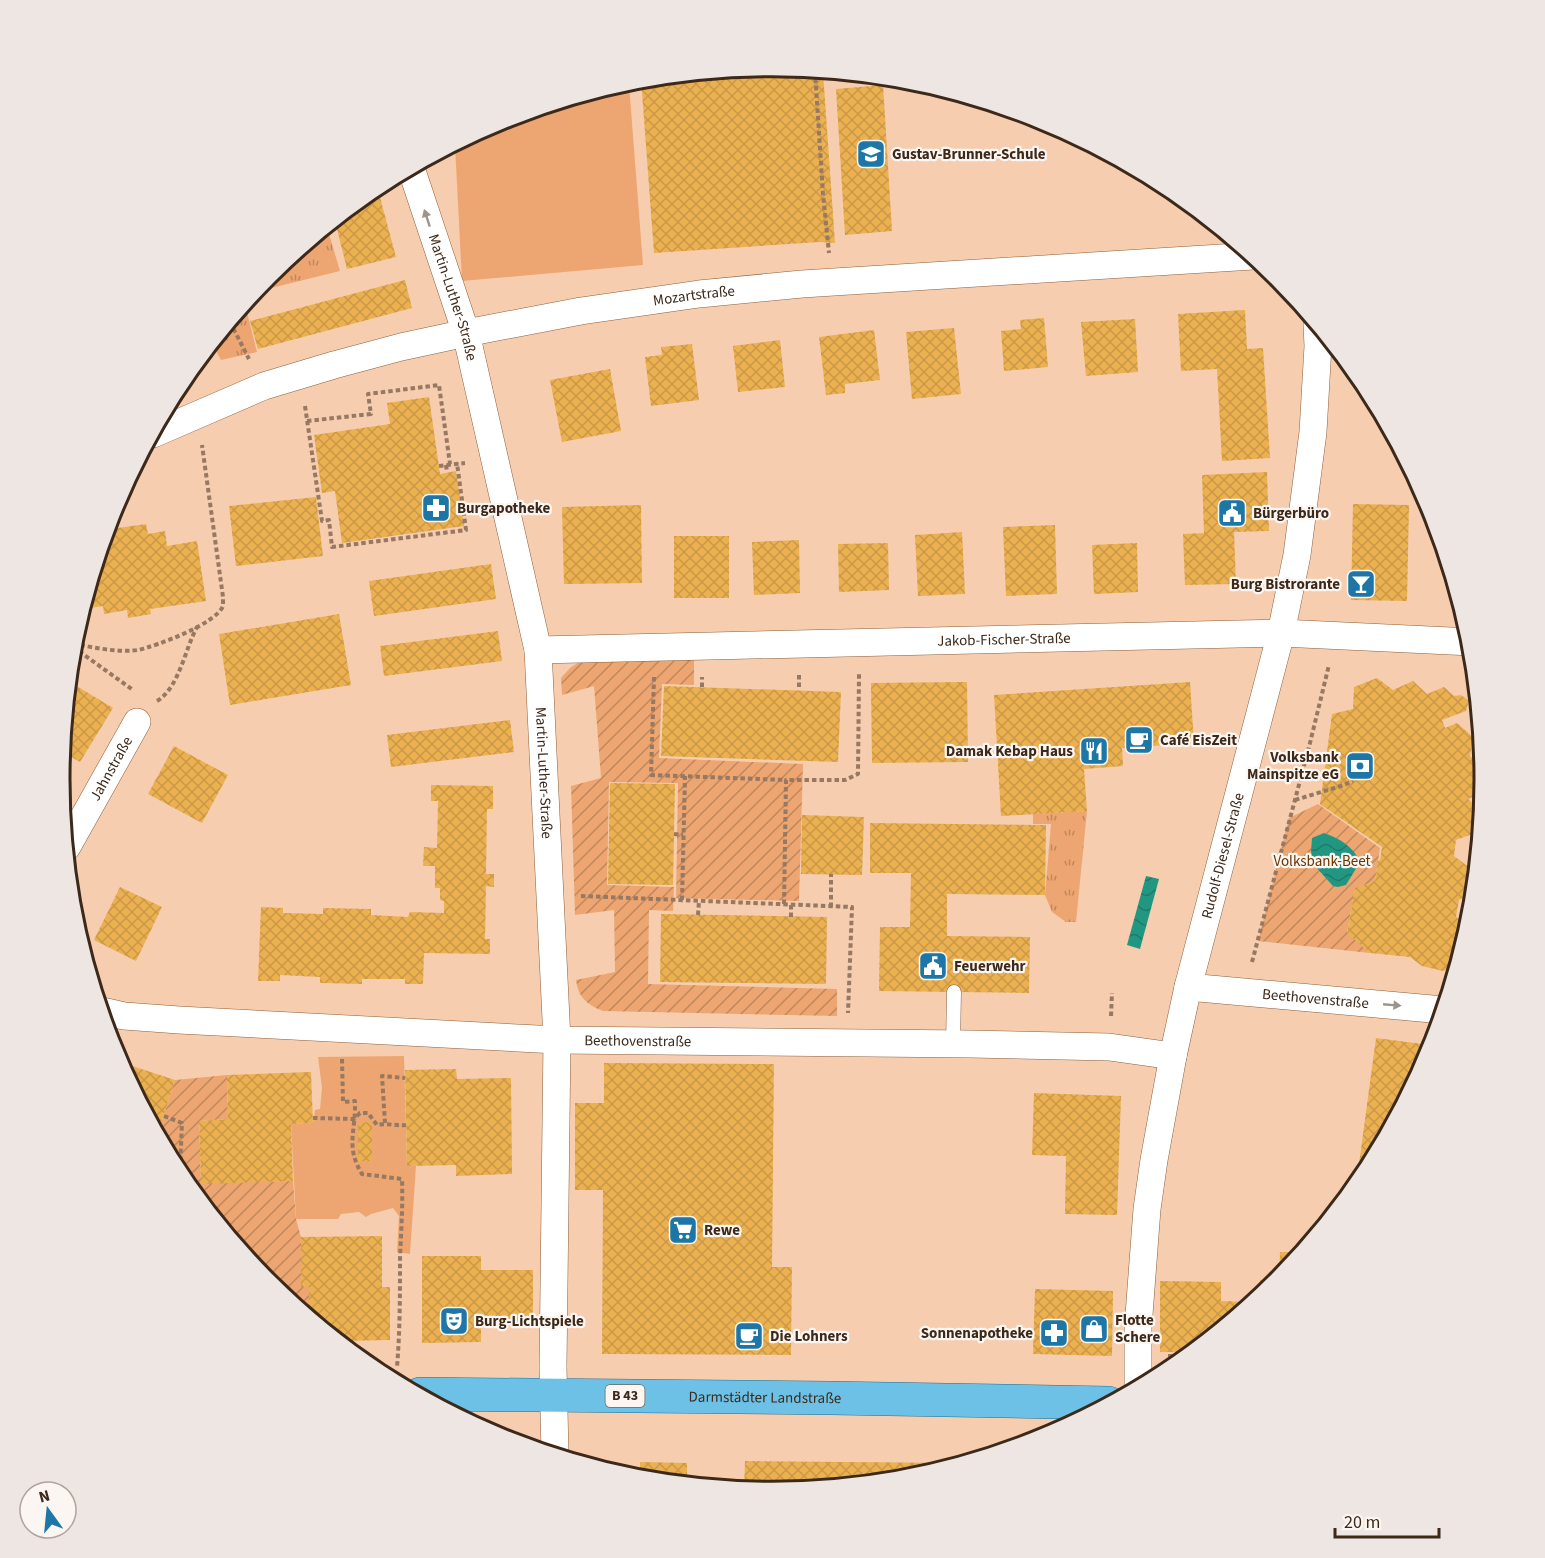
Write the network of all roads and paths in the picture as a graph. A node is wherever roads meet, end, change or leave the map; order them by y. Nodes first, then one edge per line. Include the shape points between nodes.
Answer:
1 (816, 79) edge
2 (414, 176) edge
3 (829, 257) dead end
4 (1241, 257) edge
5 (234, 330) edge
6 (466, 333) junction
7 (1318, 338) edge
8 (301, 375) junction
9 (264, 386) junction
10 (198, 415) junction
11 (308, 421) junction
12 (164, 429) edge
13 (448, 465) junction
14 (439, 466) dead end
15 (447, 472) dead end
16 (198, 626) junction
17 (1281, 633) junction
18 (1334, 635) junction
19 (1461, 641) edge
20 (859, 643) junction
21 (83, 646) edge
22 (655, 647) junction
23 (538, 650) junction
24 (82, 652) edge
25 (141, 713) junction
26 (685, 776) junction
27 (786, 780) junction
28 (1353, 782) dead end
29 (1295, 800) junction
30 (674, 834) dead end
31 (683, 835) junction
32 (73, 836) edge
33 (831, 874) dead end
34 (550, 895) junction
35 (682, 900) junction
36 (699, 901) junction
37 (784, 904) junction
38 (791, 905) junction
39 (831, 907) junction
40 (698, 915) dead end
41 (791, 917) dead end
42 (1188, 987) junction
43 (954, 992) dead end
44 (1245, 992) junction
45 (1435, 1009) edge
46 (111, 1013) edge
47 (557, 1040) junction
48 (847, 1043) junction
49 (952, 1044) junction
50 (1173, 1056) junction
51 (342, 1059) dead end
52 (405, 1078) dead end
53 (164, 1116) dead end
54 (313, 1118) dead end
55 (354, 1119) junction
56 (385, 1123) junction
57 (406, 1125) dead end
58 (181, 1155) edge
59 (1159, 1356) dead end
60 (1173, 1356) edge
61 (397, 1367) dead end
62 (1138, 1378) edge
63 (434, 1394) edge
64 (554, 1396) junction
65 (1094, 1403) edge
66 (555, 1446) edge

1 - 3 path
6 -> 2 street, Martin-Luther-Straße
4 - 6 street, Mozartstraße via 699,294
5 - 9 path
6 - 8 street, Mozartstraße
6 - 23 street, Martin-Luther-Straße
7 - 17 street, Rudolf-Diesel-Straße via 1313,432 1297,555
8 - 9 street, Mozartstraße
8 - 11 path
9 - 10 street, Mozartstraße
10 - 12 street, Mozartstraße
10 - 16 path via 223,597 218,613
11 - 13 path via 371,414 368,393 439,385
11 - 13 path via 322,521 329,520 332,548 466,530 459,463
13 - 14 path
13 - 15 path
16 - 21 path via 137,650
16 - 25 path via 173,684 164,697
17 - 18 street, Jakob-Fischer-Straße
17 - 20 street, Jakob-Fischer-Straße
17 - 42 street, Rudolf-Diesel-Straße
18 - 19 street, Jakob-Fischer-Straße
18 - 29 path
20 - 22 street, Jakob-Fischer-Straße
20 - 27 path via 858,774 845,780
22 - 23 street, Jakob-Fischer-Straße
22 - 26 path via 651,775
23 - 34 street, Martin-Luther-Straße
24 - 25 path via 142,696
25 - 32 street, Jahnstraße
26 - 27 path
26 - 31 path
27 - 37 path
28 - 29 path
29 - 44 path
30 - 31 path
31 - 35 path
33 - 39 path
34 - 35 path
34 - 47 street, Martin-Luther-Straße
35 - 36 path
36 - 37 path
36 - 40 path
37 - 38 path
38 - 39 path
38 - 41 path
39 - 48 path via 852,908
42 - 44 street, Beethovenstraße
42 - 50 street, Rudolf-Diesel-Straße
43 - 49 lane
44 -> 45 street, Beethovenstraße
46 - 47 street, Beethovenstraße
47 - 48 street, Beethovenstraße
47 - 64 street, Martin-Luther-Straße
48 - 49 street, Beethovenstraße
49 - 50 street, Beethovenstraße via 1109,1047
50 - 62 street, Rudolf-Diesel-Straße via 1147,1209
51 - 55 path via 343,1102 355,1101
52 - 56 path via 382,1076
53 - 58 path via 182,1123
54 - 55 path
55 - 56 path via 360,1113 368,1113 377,1125
55 - 61 path via 352,1150 362,1174 402,1179
56 - 57 path
59 - 60 path
63 - 64 main road, Darmstädter Landstraße / B 43
64 - 65 main road, Darmstädter Landstraße / B 43
64 - 66 street, Martin-Luther-Straße

